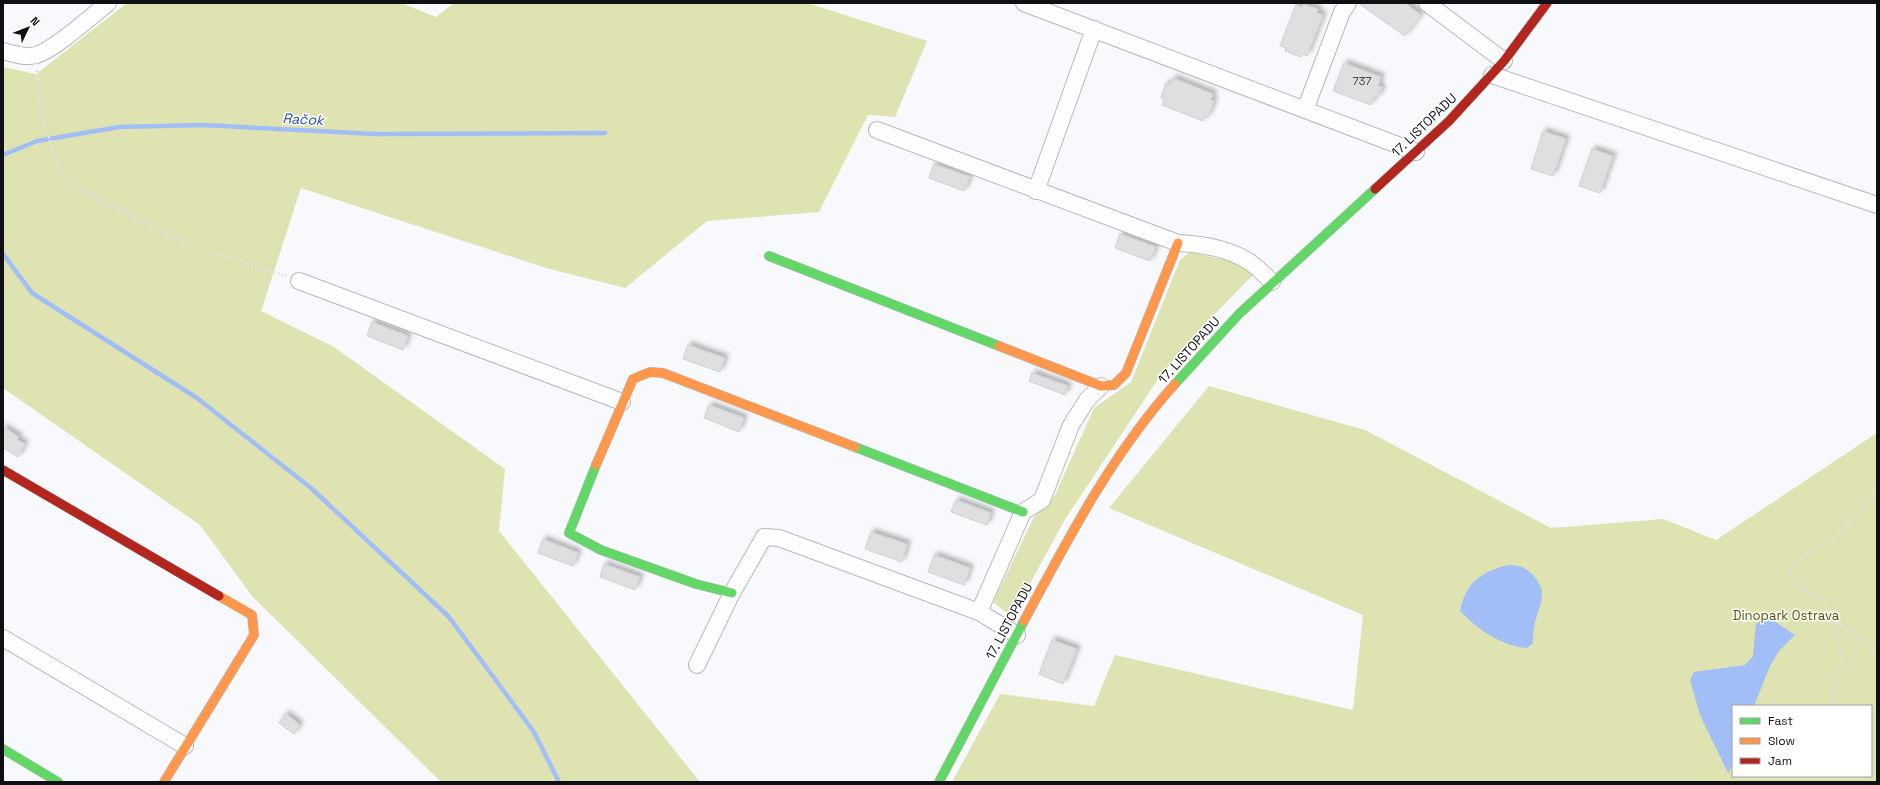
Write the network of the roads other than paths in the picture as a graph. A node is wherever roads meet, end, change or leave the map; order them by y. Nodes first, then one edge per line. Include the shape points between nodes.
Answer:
1 (108, 3) edge
2 (1024, 3) edge
3 (1348, 3) edge
4 (1426, 3) edge
5 (1547, 3) edge
6 (1094, 29) junction
7 (3, 52) edge
8 (1504, 61) junction
9 (1492, 75) junction
10 (1305, 110) junction
11 (877, 130) dead end
12 (1416, 152) junction
13 (1036, 191) junction
14 (1877, 205) edge
15 (1178, 243) junction
16 (769, 256) dead end
17 (299, 281) road end
18 (1272, 282) junction
19 (1101, 386) junction
20 (622, 402) junction
21 (3, 470) edge
22 (1023, 512) junction
23 (732, 593) junction
24 (979, 612) junction
25 (1017, 635) junction
26 (3, 638) edge
27 (697, 665) dead end
28 (185, 746) junction
29 (3, 750) edge
30 (58, 782) edge
31 (164, 782) edge
32 (939, 782) edge

1 - 7 street via 49,49 36,56
2 - 6 street
3 - 10 street via 1342,12
4 - 8 street
5 - 8 street, 17. LISTOPADU
6 - 10 street
6 - 13 street
8 - 9 street, 17. LISTOPADU
9 - 12 street, 17. LISTOPADU
9 - 14 street
10 - 12 street
11 - 13 street
12 - 18 street, 17. LISTOPADU
13 - 15 street
15 - 18 street via 1204,245 1232,254 1250,262
15 - 19 street via 1126,373 1114,386
16 - 19 street
17 - 20 street
18 - 25 street, 17. LISTOPADU via 1197,359 1143,424 1077,522
19 - 22 street via 1087,400 1071,425 1042,500
20 - 22 street via 633,379 650,372 663,373
20 - 23 street via 569,533 577,539 714,591
21 - 28 street via 252,615 254,635
22 - 24 street
23 - 24 street via 764,537 779,538
23 - 27 street
24 - 25 street
25 - 32 street, 17. LISTOPADU
26 - 28 street
28 - 31 street
29 - 30 street

